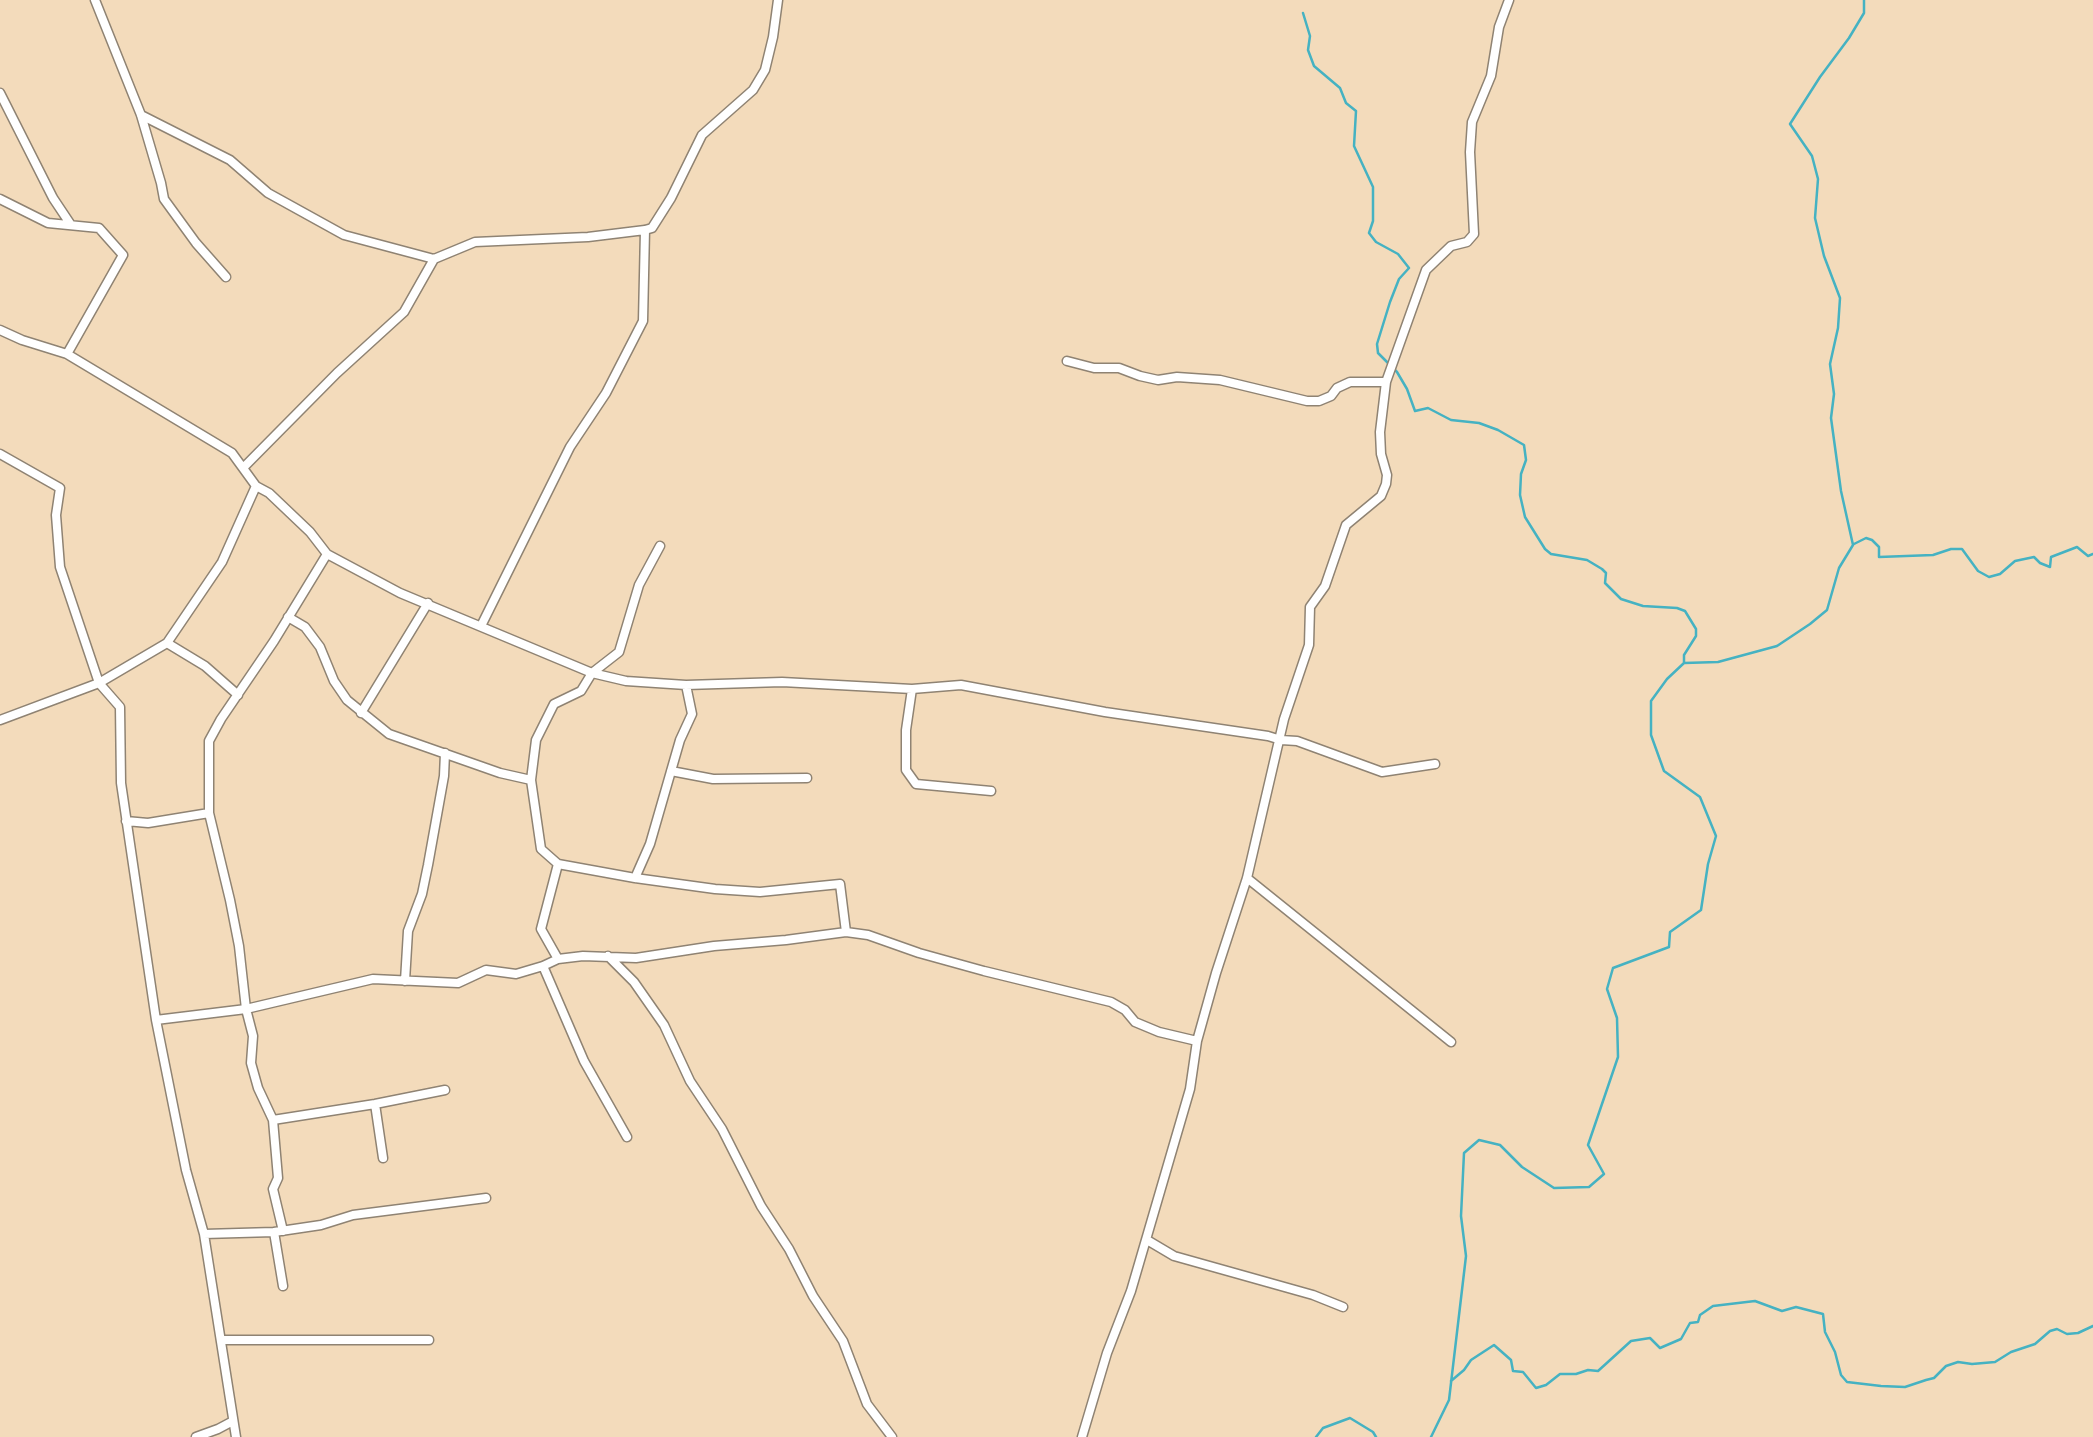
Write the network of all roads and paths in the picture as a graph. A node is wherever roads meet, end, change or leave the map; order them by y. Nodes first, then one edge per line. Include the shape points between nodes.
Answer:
1 (95, 0) edge
2 (778, 0) edge
3 (1509, 0) edge
4 (0, 93) edge
5 (141, 115) junction
6 (0, 199) edge
7 (71, 225) junction
8 (645, 230) junction
9 (434, 259) junction
10 (226, 276) dead end
11 (0, 330) edge
12 (67, 354) junction
13 (1067, 361) dead end
14 (1387, 382) junction
15 (0, 454) edge
16 (243, 468) junction
17 (256, 486) junction
18 (660, 546) dead end
19 (327, 554) junction
20 (428, 603) junction
21 (288, 617) junction
22 (481, 626) junction
23 (167, 643) junction
24 (592, 673) junction
25 (99, 683) junction
26 (686, 684) junction
27 (912, 689) junction
28 (238, 695) junction
29 (361, 713) junction
30 (0, 720) edge
31 (1281, 740) junction
32 (445, 754) junction
33 (1435, 764) dead end
34 (671, 771) junction
35 (807, 778) dead end
36 (531, 780) junction
37 (990, 791) dead end
38 (209, 813) junction
39 (126, 821) junction
40 (558, 864) junction
41 (635, 878) junction
42 (1247, 878) junction
43 (846, 932) junction
44 (608, 956) junction
45 (558, 959) junction
46 (543, 967) junction
47 (405, 981) junction
48 (246, 1009) junction
49 (156, 1020) junction
50 (1197, 1041) junction
51 (1451, 1042) dead end
52 (445, 1090) dead end
53 (375, 1104) junction
54 (272, 1120) junction
55 (627, 1137) dead end
56 (383, 1158) dead end
57 (486, 1198) dead end
58 (279, 1231) junction
59 (204, 1234) junction
60 (1147, 1240) junction
61 (282, 1286) dead end
62 (1343, 1307) dead end
63 (220, 1340) junction
64 (429, 1340) dead end
65 (233, 1421) junction
66 (195, 1437) edge
67 (236, 1437) edge
68 (891, 1437) edge
69 (1082, 1437) edge

1 - 5 street
2 - 8 street via 765,70 753,90 702,135 659,218
3 - 14 street via 1499,27 1491,76 1472,122 1474,234 1467,242 1451,246 1426,270
4 - 7 street via 52,198
5 - 9 street via 230,160 268,193 344,235
5 - 10 street via 164,199
6 - 7 street via 48,223
7 - 12 street via 99,228 123,255
8 - 9 street via 475,242
8 - 22 street via 643,321 606,393 570,447
9 - 16 street via 404,312
11 - 12 street
12 - 16 street via 232,453
13 - 14 street via 1119,368 1158,380 1220,380 1307,401 1331,396 1350,382
14 - 31 street via 1380,432 1386,484 1381,496 1346,524 1325,586 1312,603 1309,645
15 - 25 street via 60,488 56,515 60,567
16 - 17 street
17 - 19 street via 310,532
17 - 23 street via 222,562
18 - 24 street via 639,585 619,652
19 - 20 street
19 - 21 street
20 - 22 street
20 - 29 street
21 - 28 street
21 - 29 street via 312,636 334,681
22 - 24 street
23 - 25 street
23 - 28 street via 205,666
24 - 26 street via 626,681
24 - 36 street via 581,691 554,704 536,740
25 - 30 street
25 - 39 street via 120,707
26 - 27 street via 782,682
26 - 34 street via 692,714
27 - 31 street via 961,685
27 - 37 street via 906,770 916,784
28 - 38 street via 209,741
29 - 32 street via 389,734
31 - 33 street via 1297,741 1382,772
31 - 42 street
32 - 36 street
32 - 47 street via 422,894 408,931
34 - 35 street via 713,779
34 - 41 street via 650,845
36 - 40 street via 541,849
38 - 39 street via 148,823
38 - 48 street via 230,900
39 - 49 street
40 - 41 street
40 - 45 street via 541,929
41 - 43 street via 760,892 840,884
42 - 50 street
42 - 51 street
43 - 44 street via 636,958
43 - 50 street via 1111,1002 1135,1022
44 - 45 street
44 - 68 street via 634,982 664,1025 761,1206 843,1341 867,1404
45 - 46 street
46 - 47 street via 516,974 486,971 458,983
46 - 55 street via 584,1061
47 - 48 street via 373,979
48 - 49 street
48 - 54 street via 253,1036 251,1063
49 - 59 street via 186,1170
50 - 60 street via 1190,1089
52 - 53 street
53 - 54 street
53 - 56 street
54 - 58 street
57 - 58 street via 353,1215
58 - 59 street
58 - 61 street
59 - 63 street
60 - 62 street via 1174,1256
60 - 69 street
63 - 64 street
63 - 65 street
65 - 66 street
65 - 67 street

